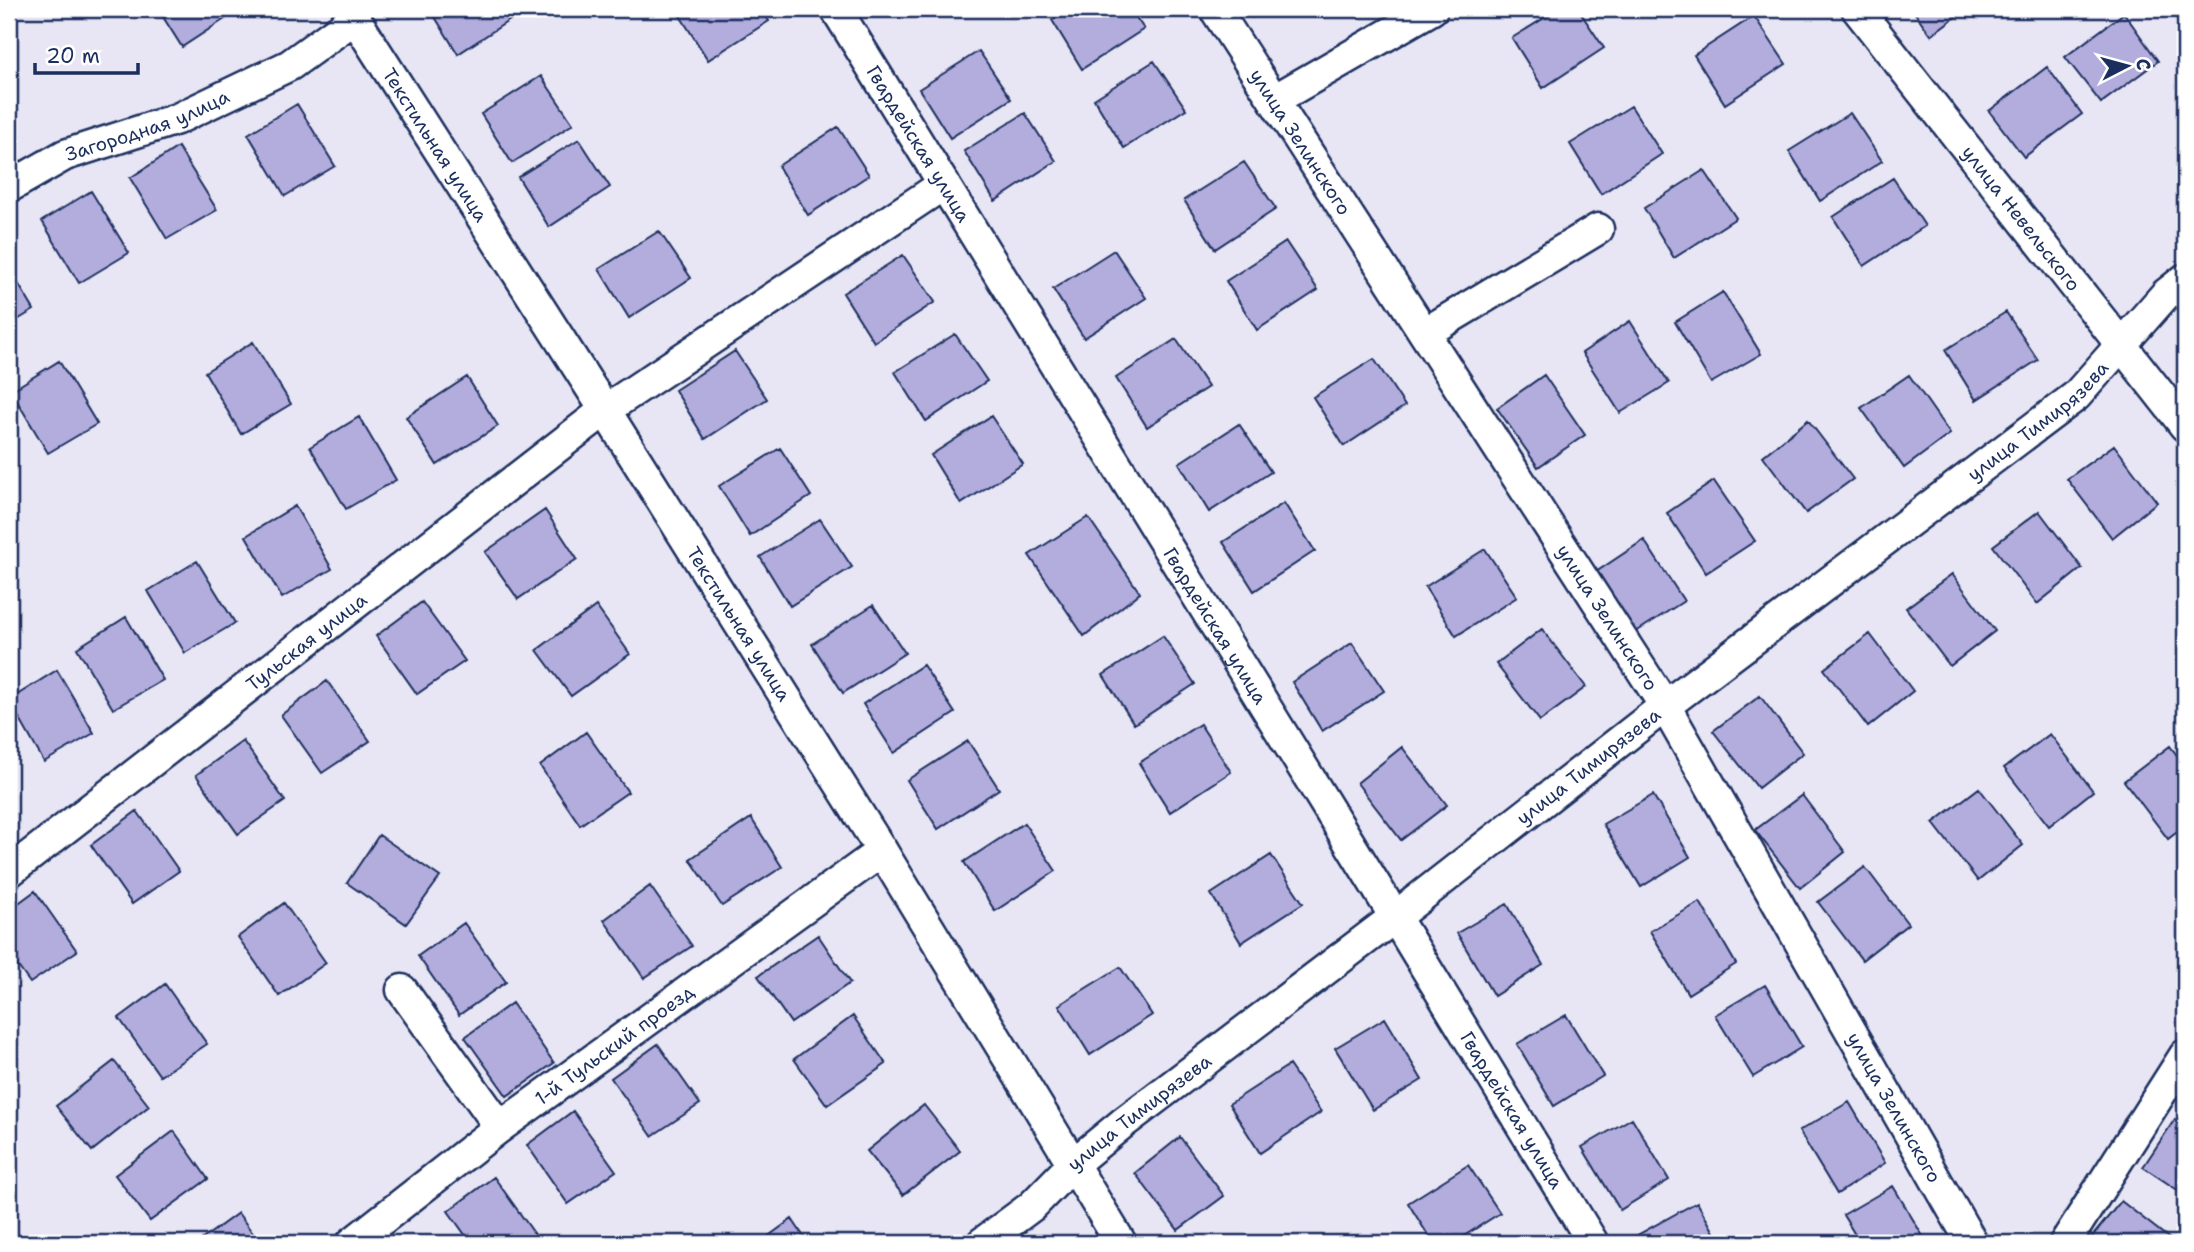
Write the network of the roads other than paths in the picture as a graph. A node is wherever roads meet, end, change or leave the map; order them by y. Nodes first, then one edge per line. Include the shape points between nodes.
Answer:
1 (836, 9) edge
2 (1215, 9) edge
3 (1432, 9) edge
4 (1857, 9) edge
5 (352, 14) edge
6 (1274, 100) junction
7 (944, 184) junction
8 (9, 187) edge
9 (1598, 229) dead end
10 (2185, 279) edge
11 (1425, 333) junction
12 (2122, 345) junction
13 (605, 410) junction
14 (2185, 426) edge
15 (1665, 706) junction
16 (882, 851) junction
17 (9, 872) edge
18 (1395, 916) junction
19 (402, 990) dead end
20 (2185, 1055) edge
21 (500, 1127) junction
22 (1073, 1164) junction
23 (352, 1243) edge
24 (982, 1243) edge
25 (1121, 1243) edge
26 (1593, 1243) edge
27 (1972, 1243) edge
28 (2065, 1243) edge

1 - 7 street, Гвардейская улица
2 - 6 street, улица Зелинского
3 - 6 street
4 - 12 street, улица Невельского
5 - 8 street, Загородная улица via 290,65 177,119 65,155
5 - 13 street, Текстильная улица
6 - 11 street, улица Зелинского
7 - 13 street, Тульская улица
7 - 18 street, Гвардейская улица
9 - 11 street
10 - 12 street, улица Тимирязева
11 - 15 street, улица Зелинского
12 - 14 street, улица Невельского
12 - 15 street, улица Тимирязева via 2076,397
13 - 16 street, Текстильная улица
13 - 17 street, Тульская улица
15 - 18 street, улица Тимирязева
15 - 27 street, улица Зелинского
16 - 21 street, 1-й Тульский проезд
16 - 22 street, Текстильная улица
18 - 22 street, улица Тимирязева
18 - 26 street, Гвардейская улица
19 - 21 street
20 - 28 street
21 - 23 street, 1-й Тульский проезд
22 - 24 street, улица Тимирязева via 1032,1206
22 - 25 street, Текстильная улица

